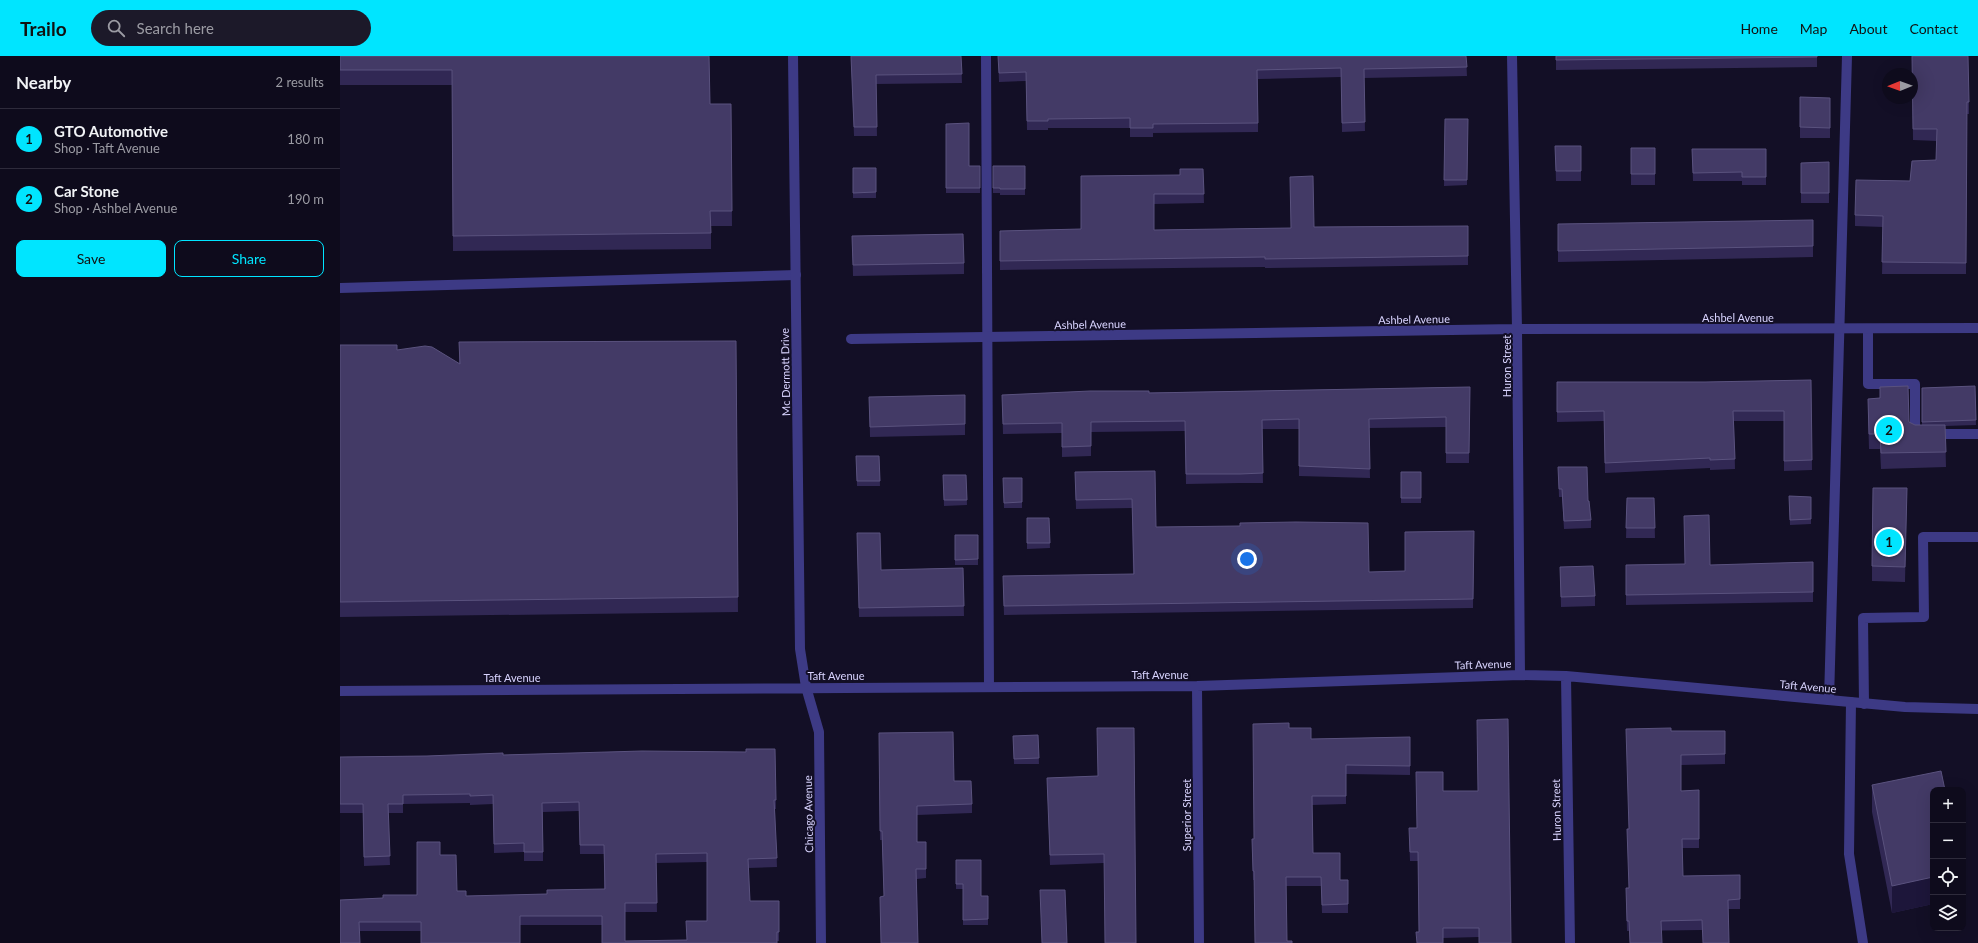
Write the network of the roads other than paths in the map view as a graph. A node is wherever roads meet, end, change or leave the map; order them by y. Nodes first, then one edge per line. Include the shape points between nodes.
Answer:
1 (794, 56) edge
2 (986, 56) edge
3 (1512, 56) edge
4 (1847, 56) edge
5 (796, 276) junction
6 (340, 288) edge
7 (1978, 328) edge
8 (1518, 329) junction
9 (1838, 329) junction
10 (1868, 329) junction
11 (989, 337) junction
12 (851, 339) dead end
13 (1978, 434) edge
14 (1978, 537) edge
15 (1520, 675) junction
16 (1566, 676) junction
17 (1197, 686) junction
18 (806, 687) junction
19 (989, 687) junction
20 (340, 691) edge
21 (1829, 700) junction
22 (1851, 702) junction
23 (1864, 704) junction
24 (1978, 709) edge
25 (821, 943) edge
26 (1199, 943) edge
27 (1570, 943) edge
28 (1863, 943) edge

1 - 5 street, Mc Dermott Drive
2 - 11 street
3 - 8 street, Huron Street
4 - 9 street
5 - 6 street
5 - 18 street, Mc Dermott Drive via 800,649
7 - 10 street, Ashbel Avenue
8 - 9 street, Ashbel Avenue
8 - 11 street, Ashbel Avenue
8 - 15 street, Huron Street
9 - 10 street, Ashbel Avenue
9 - 21 street
10 - 13 street via 1868,384 1915,384 1915,434
11 - 12 street, Ashbel Avenue
11 - 19 street
14 - 23 street via 1923,537 1924,617 1863,618
15 - 16 street, Taft Avenue
15 - 17 street, Taft Avenue
16 - 21 street, Taft Avenue
16 - 27 street, Huron Street
17 - 19 street, Taft Avenue
17 - 26 street, Superior Street
18 - 19 street, Taft Avenue
18 - 20 street, Taft Avenue
18 - 25 street, Chicago Avenue via 819,732
21 - 22 street, Taft Avenue
22 - 23 street, Taft Avenue
22 - 28 street via 1849,854
23 - 24 street, Taft Avenue

